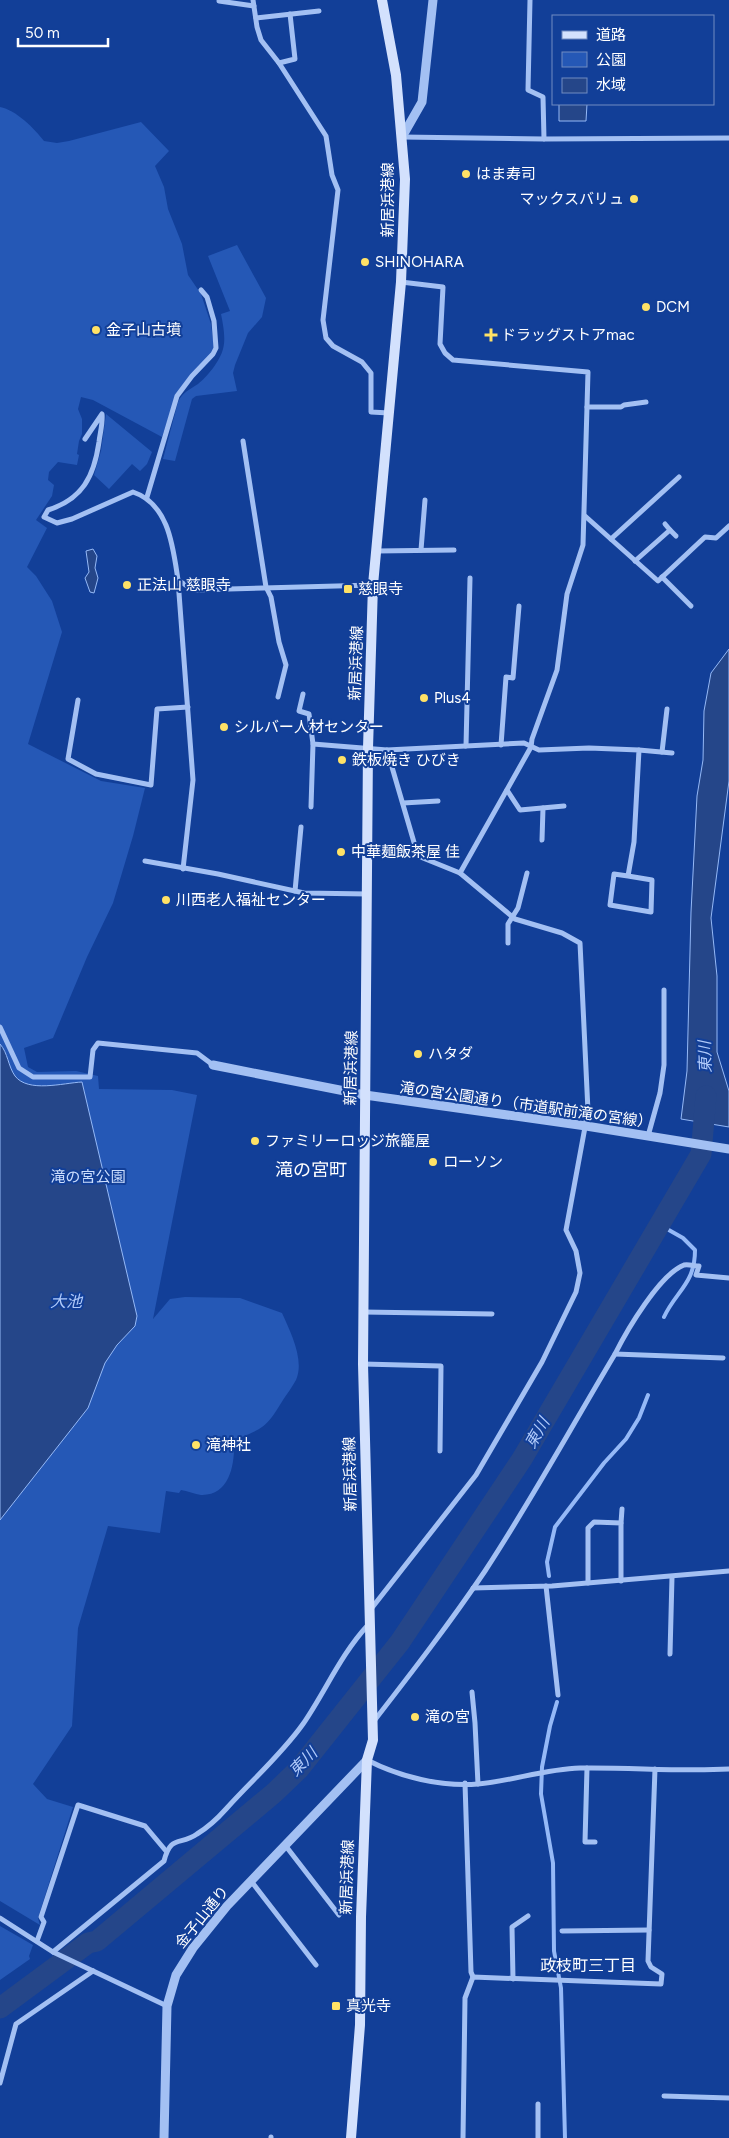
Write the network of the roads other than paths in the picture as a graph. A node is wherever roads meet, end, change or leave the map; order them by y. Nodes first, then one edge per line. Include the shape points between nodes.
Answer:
1 (253, 0) edge
2 (382, 0) edge
3 (433, 0) edge
4 (530, 0) edge
5 (219, 1) edge
6 (254, 6) junction
7 (319, 11) dead end
8 (290, 14) junction
9 (256, 18) junction
10 (279, 63) junction
11 (402, 137) junction
12 (729, 138) edge
13 (544, 139) junction
14 (401, 282) junction
15 (201, 290) dead end
16 (646, 402) dead end
17 (587, 406) junction
18 (390, 413) junction
19 (85, 440) dead end
20 (243, 441) dead end
21 (679, 477) dead end
22 (147, 496) junction
23 (425, 500) dead end
24 (585, 516) junction
25 (665, 524) dead end
26 (729, 526) edge
27 (670, 530) junction
28 (676, 536) dead end
29 (611, 539) junction
30 (421, 550) junction
31 (454, 550) dead end
32 (377, 551) junction
33 (635, 561) junction
34 (662, 577) junction
35 (470, 578) dead end
36 (178, 580) junction
37 (373, 585) junction
38 (266, 587) junction
39 (519, 606) dead end
40 (691, 606) dead end
41 (302, 694) dead end
42 (278, 697) dead end
43 (78, 700) dead end
44 (188, 708) junction
45 (667, 709) dead end
46 (313, 744) junction
47 (501, 745) junction
48 (466, 746) junction
49 (532, 747) junction
50 (368, 748) junction
51 (387, 750) junction
52 (639, 750) junction
53 (662, 752) junction
54 (672, 753) dead end
55 (507, 790) junction
56 (438, 801) dead end
57 (403, 802) junction
58 (564, 806) dead end
59 (311, 807) dead end
60 (543, 808) junction
61 (301, 827) dead end
62 (542, 840) dead end
63 (144, 861) dead end
64 (183, 869) junction
65 (460, 873) junction
66 (527, 873) dead end
67 (628, 876) junction
68 (295, 891) junction
69 (368, 894) junction
70 (512, 916) junction
71 (508, 943) dead end
72 (664, 990) dead end
73 (0, 1027) edge
74 (213, 1065) joint
75 (365, 1095) junction
76 (586, 1126) junction
77 (648, 1136) junction
78 (729, 1149) edge
79 (729, 1278) edge
80 (363, 1312) junction
81 (492, 1314) dead end
82 (615, 1354) junction
83 (723, 1358) dead end
84 (362, 1364) junction
85 (440, 1451) dead end
86 (622, 1508) dead end
87 (621, 1523) junction
88 (729, 1572) edge
89 (672, 1577) junction
90 (621, 1581) junction
91 (588, 1584) junction
92 (546, 1586) junction
93 (473, 1588) junction
94 (369, 1612) junction
95 (369, 1624) junction
96 (670, 1654) dead end
97 (472, 1692) dead end
98 (558, 1694) dead end
99 (373, 1723) junction
100 (367, 1760) junction
101 (587, 1768) junction
102 (655, 1769) junction
103 (729, 1769) edge
104 (465, 1783) junction
105 (478, 1784) junction
106 (595, 1842) dead end
107 (284, 1844) junction
108 (166, 1851) junction
109 (250, 1880) junction
110 (339, 1915) dead end
111 (528, 1916) dead end
112 (0, 1918) edge
113 (562, 1930) dead end
114 (649, 1930) junction
115 (37, 1941) junction
116 (54, 1952) junction
117 (316, 1965) dead end
118 (90, 1970) junction
119 (473, 1978) junction
120 (513, 1979) junction
121 (167, 2006) junction
122 (0, 2082) edge
123 (664, 2096) dead end
124 (729, 2098) edge
125 (538, 2104) dead end
126 (164, 2138) edge
127 (351, 2138) edge
128 (463, 2138) edge
129 (538, 2138) edge

1 - 6 street
2 - 11 main road, 新居浜港線 via 396,75
3 - 11 street via 422,102
4 - 13 street via 528,90 543,97
5 - 6 street
6 - 9 street
7 - 8 street
8 - 9 street
8 - 10 street via 295,59
9 - 10 street via 261,40
10 - 18 street via 326,136 332,175 338,190 323,320 326,338 333,346 362,362 371,373 371,412
11 - 13 street
11 - 14 main road, 新居浜港線 via 405,179
12 - 13 street
14 - 17 street via 443,287 440,344 444,353 453,360 588,372
14 - 18 main road, 新居浜港線
15 - 22 street via 207,297 214,321 216,348 177,396
16 - 17 street via 621,407
17 - 24 street
18 - 32 main road, 新居浜港線
19 - 22 street via 102,414 93,469 72,500 48,510 44,518 57,523 133,492
20 - 38 street
21 - 29 street
22 - 36 street via 170,533
23 - 30 street
24 - 29 street
24 - 49 street via 584,544 567,594 557,670
25 - 27 street
26 - 34 street via 716,538 705,537
27 - 28 street
27 - 33 street
29 - 33 street
30 - 31 street
30 - 32 street
32 - 37 main road, 新居浜港線
33 - 34 street via 658,581
34 - 40 street
35 - 48 street
36 - 38 street via 192,590
36 - 44 street
37 - 38 street
37 - 50 main road, 新居浜港線
38 - 42 street via 286,665
39 - 47 street via 514,678 506,677
41 - 46 street via 299,711 309,714
43 - 44 street via 68,759 96,774 151,785 157,709
44 - 64 street via 193,780
45 - 53 street
46 - 50 street
46 - 59 street
47 - 48 street
47 - 49 street
48 - 51 street
49 - 52 street via 539,750
49 - 55 street
50 - 51 street
50 - 69 main road, 新居浜港線
51 - 57 street
52 - 53 street
52 - 67 street via 634,842
53 - 54 street
55 - 60 street via 520,810
55 - 65 street
56 - 57 street
57 - 65 street via 418,856
58 - 60 street
60 - 62 street
61 - 68 street
63 - 64 street
64 - 68 street
65 - 70 street
66 - 70 street via 518,908
67 - 67 street via 614,874 610,905 651,912 652,880
68 - 69 street
69 - 75 main road, 新居浜港線
70 - 71 street via 508,924
70 - 76 street via 562,933 580,943
72 - 77 street via 664,1064
73 - 74 street via 19,1068 33,1077 90,1076 93,1050 98,1043 197,1053
74 - 75 street, 滝の宮公園通り（市道駅前滝の宮線）
75 - 76 street, 滝の宮公園通り（市道駅前滝の宮線）
75 - 80 main road, 新居浜港線
76 - 77 street, 滝の宮公園通り（市道駅前滝の宮線）
76 - 94 street via 566,1230 576,1251 580,1273 576,1292 542,1362 476,1475
77 - 78 street, 滝の宮公園通り（市道駅前滝の宮線）
79 - 82 street via 696,1274 699,1266 685,1264 655,1290
80 - 81 street
80 - 84 main road, 新居浜港線
82 - 83 street
82 - 93 street via 526,1507
84 - 85 street via 441,1366
84 - 94 main road, 新居浜港線
86 - 87 street
87 - 90 street
87 - 91 street via 594,1522 588,1528
88 - 89 street
89 - 90 street
89 - 96 street
90 - 91 street
91 - 92 street
92 - 93 street
92 - 98 street
93 - 99 street
94 - 95 main road, 新居浜港線
95 - 99 main road, 新居浜港線
95 - 108 street via 355,1640 286,1747 224,1812 195,1836 176,1841
97 - 105 street
99 - 100 main road, 新居浜港線 via 373,1740
100 - 104 street via 390,1772 437,1782
100 - 107 street, 金子山通り
100 - 127 main road, 新居浜港線 via 360,2025
101 - 102 street
101 - 105 street via 535,1773
101 - 106 street via 585,1842
102 - 103 street
102 - 114 street
104 - 105 street
104 - 119 street
107 - 109 street, 金子山通り
107 - 110 street
108 - 115 street via 145,1826 78,1805 41,1916 44,1922
108 - 116 street via 164,1861
109 - 117 street
109 - 121 street, 金子山通り via 193,1948 176,1975
111 - 120 street via 512,1927
112 - 115 street
113 - 114 street
114 - 120 street via 648,1961 662,1974 660,1984
115 - 116 street
116 - 118 street
118 - 121 street
118 - 122 street via 16,2024
119 - 120 street
119 - 128 street via 464,1998
121 - 126 street, 金子山通り
123 - 124 street
125 - 129 street

